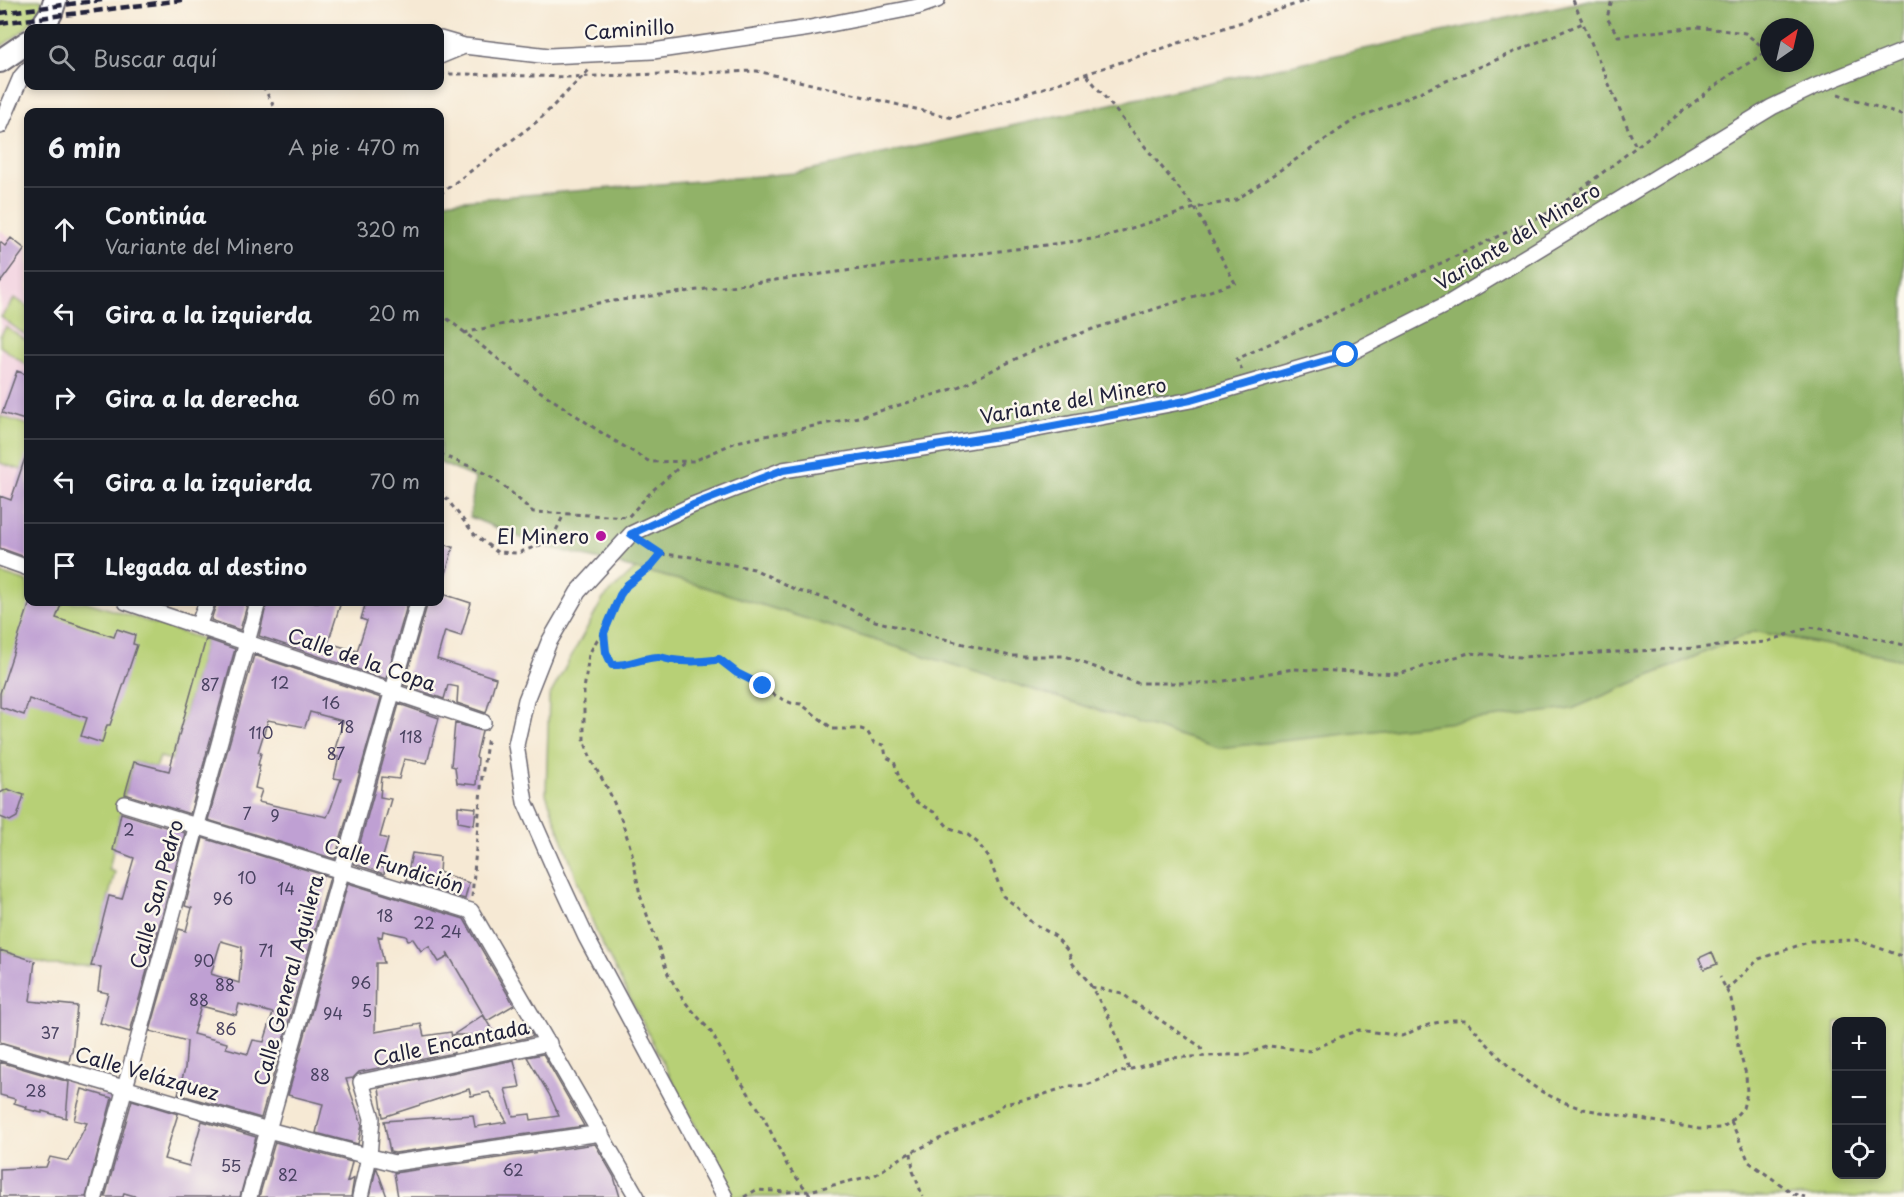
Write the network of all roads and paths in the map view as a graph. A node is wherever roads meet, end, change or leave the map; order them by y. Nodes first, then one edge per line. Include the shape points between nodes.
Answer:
1 (55, 0) edge
2 (937, 0) edge
3 (1308, 0) edge
4 (1573, 0) edge
5 (1612, 0) edge
6 (1583, 23) junction
7 (44, 24) edge
8 (444, 40) edge
9 (24, 45) edge
10 (464, 46) junction
11 (1904, 51) edge
12 (609, 53) junction
13 (444, 54) edge
14 (0, 61) edge
15 (24, 74) edge
16 (444, 74) edge
17 (1086, 74) junction
18 (581, 77) junction
19 (1816, 86) junction
20 (265, 90) edge
21 (275, 108) edge
22 (1904, 116) edge
23 (0, 126) edge
24 (1636, 147) junction
25 (444, 191) edge
26 (1195, 208) junction
27 (444, 317) edge
28 (464, 333) junction
29 (1248, 383) junction
30 (444, 456) edge
31 (686, 462) junction
32 (444, 495) edge
33 (564, 514) junction
34 (631, 534) junction
35 (661, 554) junction
36 (0, 558) edge
37 (24, 567) edge
38 (138, 606) edge
39 (206, 606) edge
40 (257, 606) edge
41 (417, 606) edge
42 (198, 626) junction
43 (604, 633) junction
44 (246, 642) junction
45 (1904, 645) edge
46 (393, 691) junction
47 (483, 722) joint
48 (125, 804) dead end
49 (196, 825) junction
50 (340, 871) junction
51 (471, 911) junction
52 (1904, 957) edge
53 (1720, 977) dead end
54 (1091, 987) junction
55 (1726, 990) junction
56 (549, 1043) junction
57 (0, 1052) edge
58 (1203, 1055) junction
59 (1129, 1069) junction
60 (125, 1089) junction
61 (1731, 1121) junction
62 (268, 1130) junction
63 (601, 1133) junction
64 (911, 1152) junction
65 (369, 1157) junction
66 (809, 1191) junction
67 (94, 1197) edge
68 (249, 1197) edge
69 (360, 1197) edge
70 (637, 1197) edge
71 (725, 1197) edge
72 (744, 1197) edge
73 (812, 1197) edge
74 (923, 1197) edge
75 (1805, 1197) edge

1 - 7 highway
2 - 12 street, Caminillo via 810,28 653,51
3 - 17 path
4 - 6 path
5 - 24 path via 1607,18 1617,36 1697,27 1745,33 1768,51 1731,74
6 - 24 path
6 - 26 path via 1354,120 1236,200
8 - 10 street, Caminillo
9 - 14 highway
10 - 12 street, Caminillo via 549,56
10 - 13 street, Caminillo
11 - 19 street, Variante del Minero
12 - 18 path
15 - 23 street
16 - 18 path
17 - 18 path via 954,118 757,71
17 - 26 path
18 - 25 path via 539,120
19 - 22 path
19 - 29 street, Variante del Minero via 1772,107 1451,302 1346,355
20 - 21 path
24 - 29 path via 1554,210 1237,359
26 - 28 path via 1100,238 598,303
26 - 31 path via 1235,283 1032,351 956,388 863,416 736,442
27 - 28 path
28 - 31 path via 535,388 650,462
29 - 34 street, Variante del Minero via 1191,400 1011,434 783,470
30 - 33 path via 483,472 533,512
31 - 33 path via 628,517
32 - 33 path via 474,534 497,552 518,553 551,541
34 - 35 path
34 - 71 street, Variante del Minero via 578,591 549,642 526,700 516,746 525,802 586,937
35 - 43 path via 627,585
35 - 45 path via 754,569 875,621 1010,656 1065,656 1137,683 1213,683 1293,669 1400,674 1469,653 1520,657 1696,648 1766,642 1810,627
36 - 37 street
38 - 42 street, Calle de la Copa
39 - 42 street
40 - 44 street, Calle San Pedro
41 - 46 street, Calle General Aguilera
42 - 44 street, Calle de la Copa
43 - 54 path via 612,665 659,657 675,661 719,659 776,696 801,704 833,729 867,731 874,743 884,745 885,757 894,760 900,781 912,800 978,843 989,858 1003,896 1031,922 1055,936
43 - 66 path via 589,654 584,740 622,821 640,895 668,974 685,1002 711,1032 762,1114 788,1167
44 - 46 street, Calle de la Copa
44 - 49 street, Calle San Pedro
46 - 47 street, Calle de la Copa
46 - 50 street, Calle General Aguilera
47 - 51 path via 488,734
48 - 49 street, Calle Fundición
49 - 50 street, Calle Fundición
49 - 60 street, Calle San Pedro
50 - 51 street, Calle Fundición
50 - 62 street, Calle General Aguilera
51 - 56 street, Calle Fundición
52 - 55 path via 1857,940 1811,941 1759,959
53 - 55 path
54 - 58 path via 1122,993 1201,1047
54 - 59 path via 1111,1022
55 - 61 path via 1731,999 1747,1093 1743,1108
56 - 63 street, Calle Fundición
56 - 65 street, Calle Encantada via 361,1082 372,1118
57 - 60 street, Calle Velázquez
58 - 59 path via 1170,1058
58 - 61 path via 1247,1054 1269,1046 1310,1052 1359,1030 1402,1036 1435,1023 1466,1020 1528,1083 1583,1110 1699,1129 1722,1128
59 - 64 path via 1087,1085 1069,1086 1004,1104
60 - 62 street, Calle Velázquez
60 - 67 street, Calle San Pedro
61 - 75 path via 1749,1162 1794,1194
62 - 65 street, Calle Velázquez
62 - 68 street, Calle General Aguilera
63 - 65 street, Calle Velázquez via 394,1163
63 - 70 street, Calle Fundición
64 - 66 path via 875,1175
64 - 74 path
65 - 69 street
66 - 72 path via 756,1190
66 - 73 path

